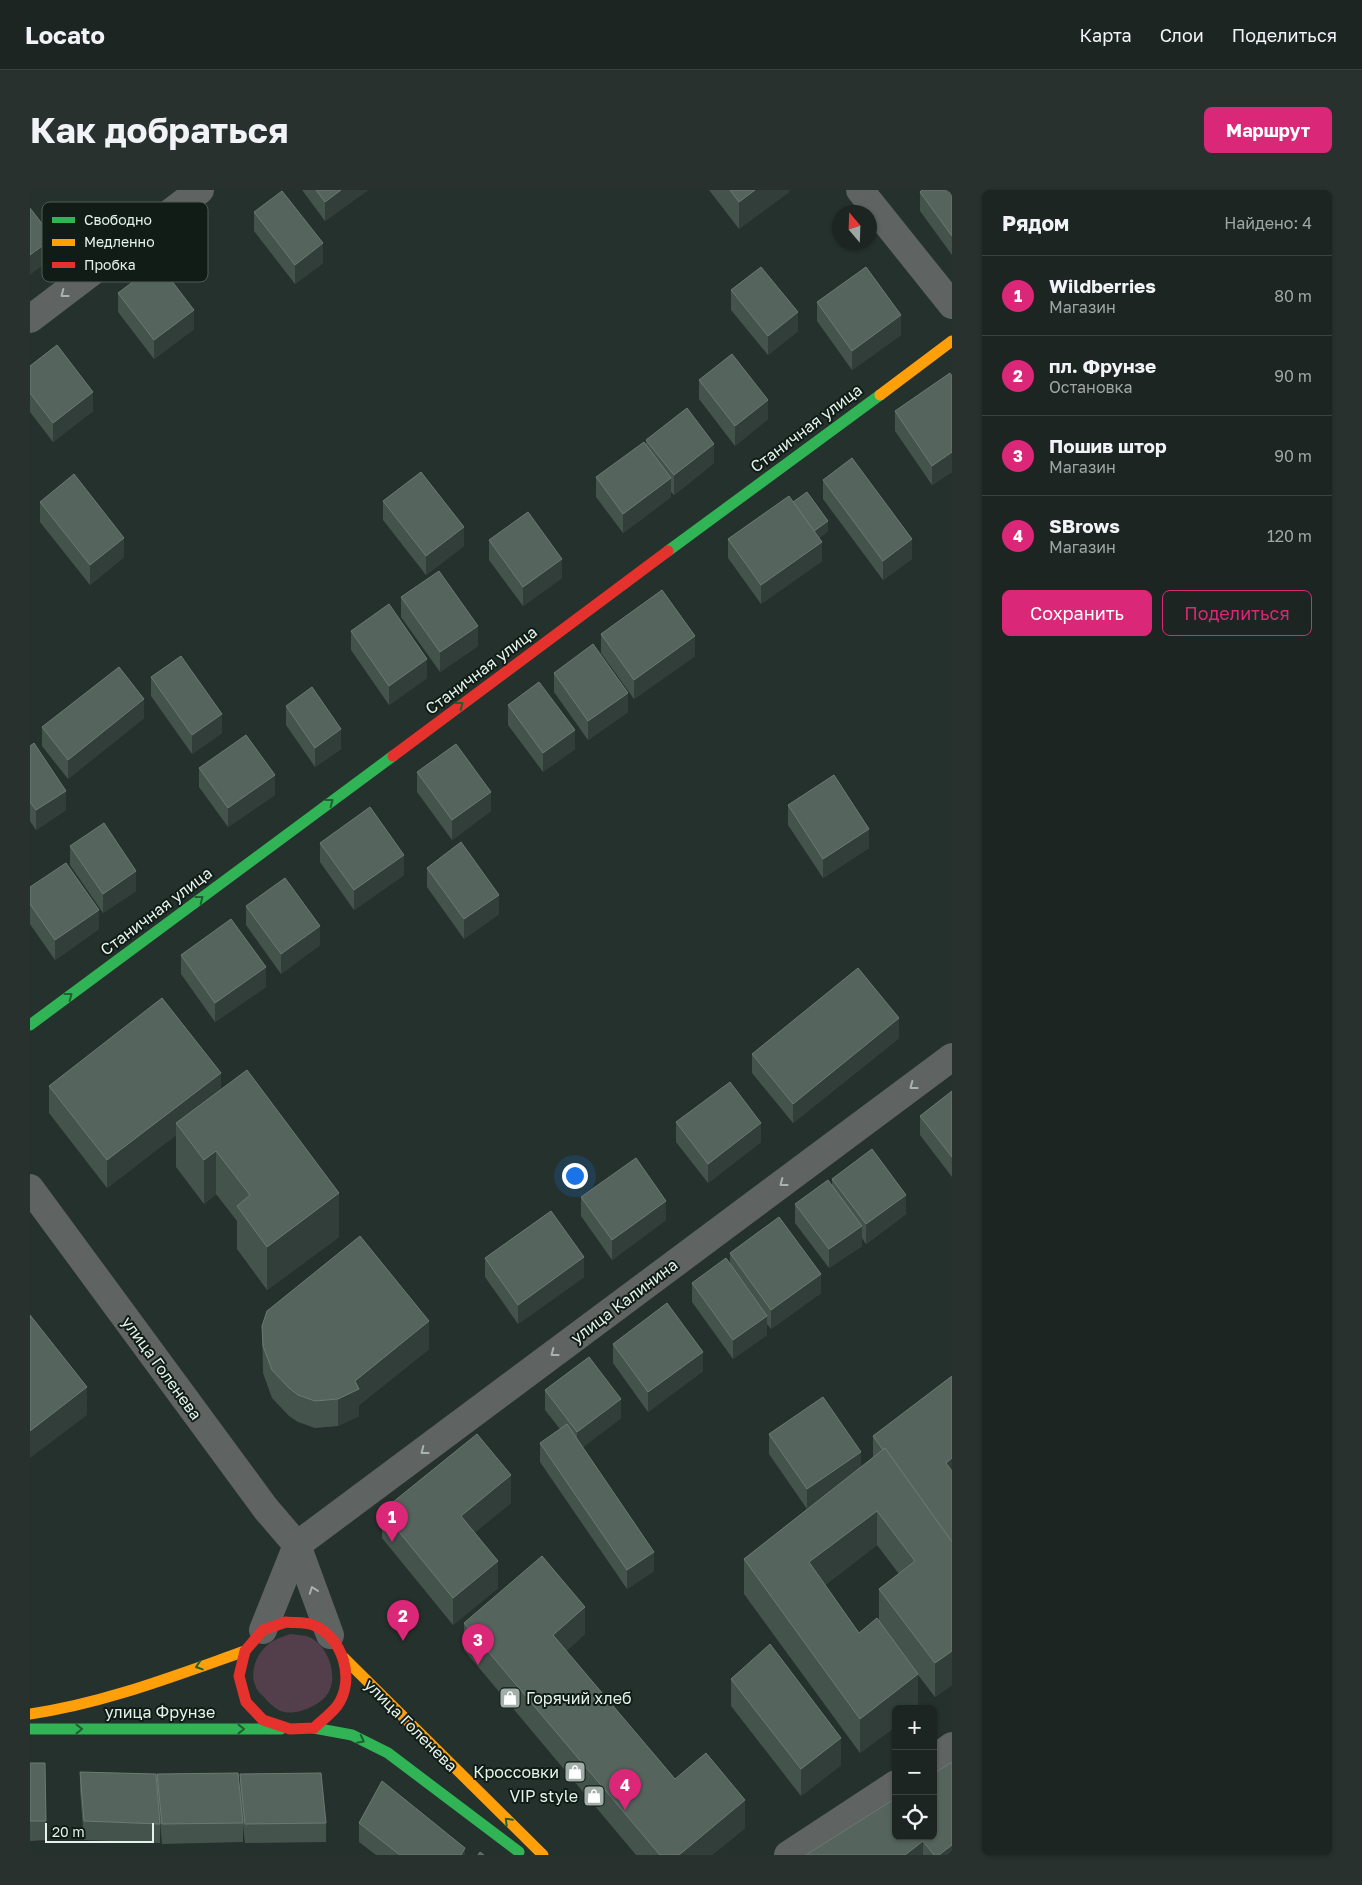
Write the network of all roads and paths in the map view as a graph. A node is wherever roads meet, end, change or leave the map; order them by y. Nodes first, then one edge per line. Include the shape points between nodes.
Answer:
1 (200, 190) edge
2 (860, 190) edge
3 (184, 202) edge
4 (79, 282) edge
5 (952, 305) edge
6 (30, 319) edge
7 (952, 340) edge
8 (30, 1025) edge
9 (952, 1057) edge
10 (30, 1188) edge
11 (297, 1545) junction
12 (263, 1630) junction
13 (330, 1635) junction
14 (245, 1650) junction
15 (344, 1658) junction
16 (30, 1714) edge
17 (314, 1728) junction
18 (30, 1729) edge
19 (290, 1729) junction
20 (952, 1746) edge
21 (937, 1757) edge
22 (892, 1787) edge
23 (523, 1855) edge
24 (543, 1855) edge
25 (788, 1855) edge

1 -> 3 street
2 - 5 street
4 -> 6 street
8 -> 7 main road, Станичная улица
9 -> 11 street, улица Калинина
10 - 11 street, улица Голенева via 266,1509
11 - 12 street
13 -> 11 street, улица Голенева
12 - 13 main road via 286,1622 312,1624
12 - 14 main road
13 - 15 main road
14 -> 16 main road, улица Фрунзе via 129,1692
14 - 19 main road via 239,1676 246,1702 263,1720
15 - 17 main road via 346,1683 337,1706
24 -> 15 main road, улица Голенева
17 - 19 main road
17 -> 23 main road, улица Голенева via 352,1735 388,1753
18 -> 19 main road, улица Фрунзе
20 - 21 street
22 - 25 street

